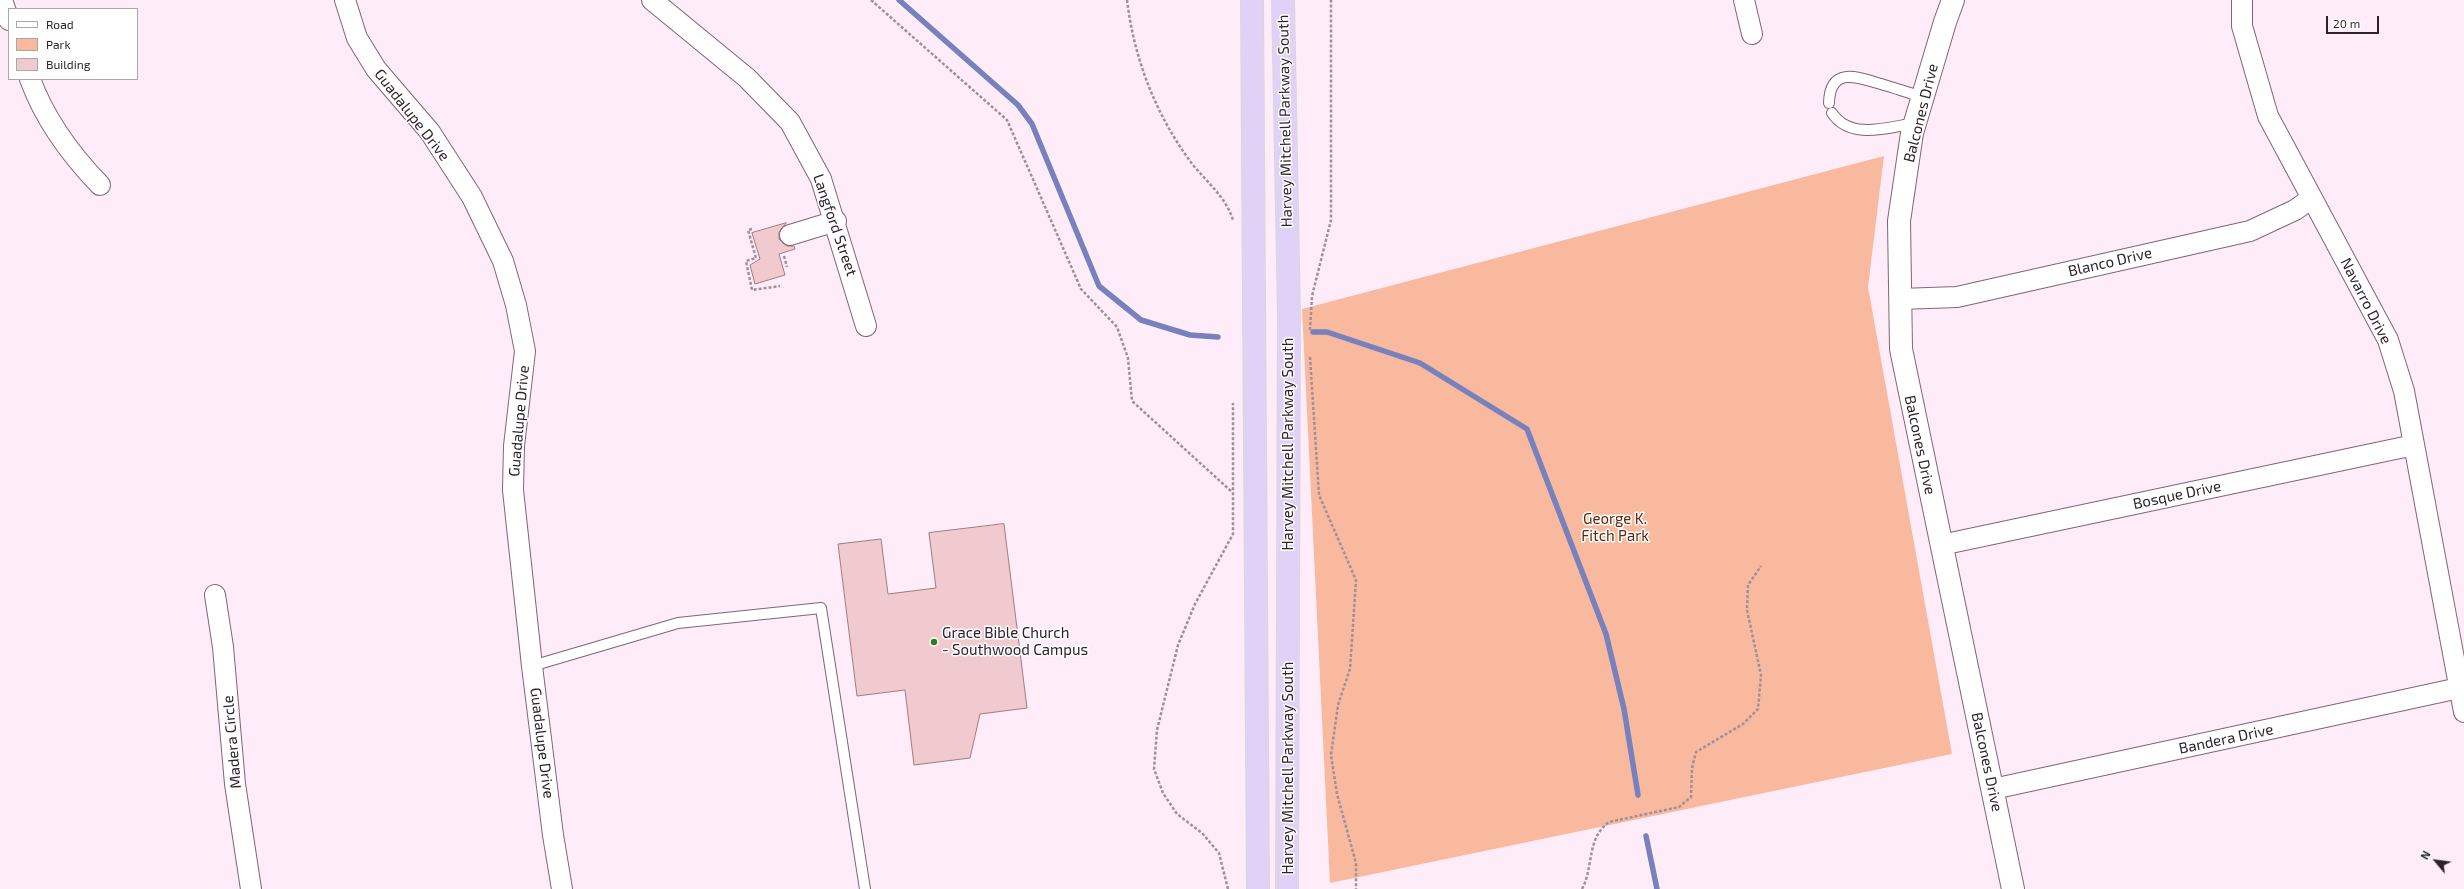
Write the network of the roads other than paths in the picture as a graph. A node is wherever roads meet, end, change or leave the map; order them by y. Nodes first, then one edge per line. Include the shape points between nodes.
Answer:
1 (2, 0) edge
2 (345, 0) edge
3 (652, 0) edge
4 (1252, 0) edge
5 (1283, 0) edge
6 (1744, 0) edge
7 (1954, 0) edge
8 (2242, 0) edge
9 (8, 17) edge
10 (1752, 34) dead end
11 (30, 80) edge
12 (1923, 97) junction
13 (1829, 103) dead end
14 (1832, 113) dead end
15 (1916, 123) junction
16 (100, 185) dead end
17 (2312, 198) junction
18 (836, 221) junction
19 (790, 234) dead end
20 (1900, 299) junction
21 (866, 326) dead end
22 (2414, 445) junction
23 (1941, 545) junction
24 (215, 595) dead end
25 (532, 666) junction
26 (2459, 688) junction
27 (2464, 712) edge
28 (1993, 789) junction
29 (251, 889) edge
30 (562, 889) edge
31 (865, 889) edge
32 (1258, 889) edge
33 (1287, 889) edge
34 (2013, 889) edge

1 - 9 street
2 - 25 street, Guadalupe Drive via 357,38 376,69 430,132 472,197 503,261 516,305 525,351 514,446 513,490
3 - 18 street, Langford Street via 747,78 790,122 821,178
4 - 32 highway, Harvey Mitchell Parkway South
5 - 33 highway, Harvey Mitchell Parkway South via 1288,315
6 - 10 street
7 - 12 street, Balcones Drive
8 - 17 street, Navarro Drive via 2242,26 2268,116
11 - 16 street via 51,122 73,157
12 - 13 lane via 1854,76 1841,78 1834,83 1829,92
12 - 15 street, Balcones Drive
14 - 15 lane via 1836,120 1858,131
15 - 20 street, Balcones Drive via 1899,221
17 - 20 street, Blanco Drive via 2295,210 2250,231 1957,297
17 - 22 street, Navarro Drive via 2388,340 2404,391
18 - 19 street
18 - 21 street, Langford Street
20 - 23 street, Balcones Drive via 1901,349
22 - 23 street, Bosque Drive
22 - 26 street, Navarro Drive
23 - 28 street, Balcones Drive
24 - 29 street, Madera Circle via 223,647 235,784
25 - 30 street, Guadalupe Drive
25 - 31 lane via 684,622 822,608
26 - 27 street, Navarro Drive
26 - 28 street, Bandera Drive
28 - 34 street, Balcones Drive

